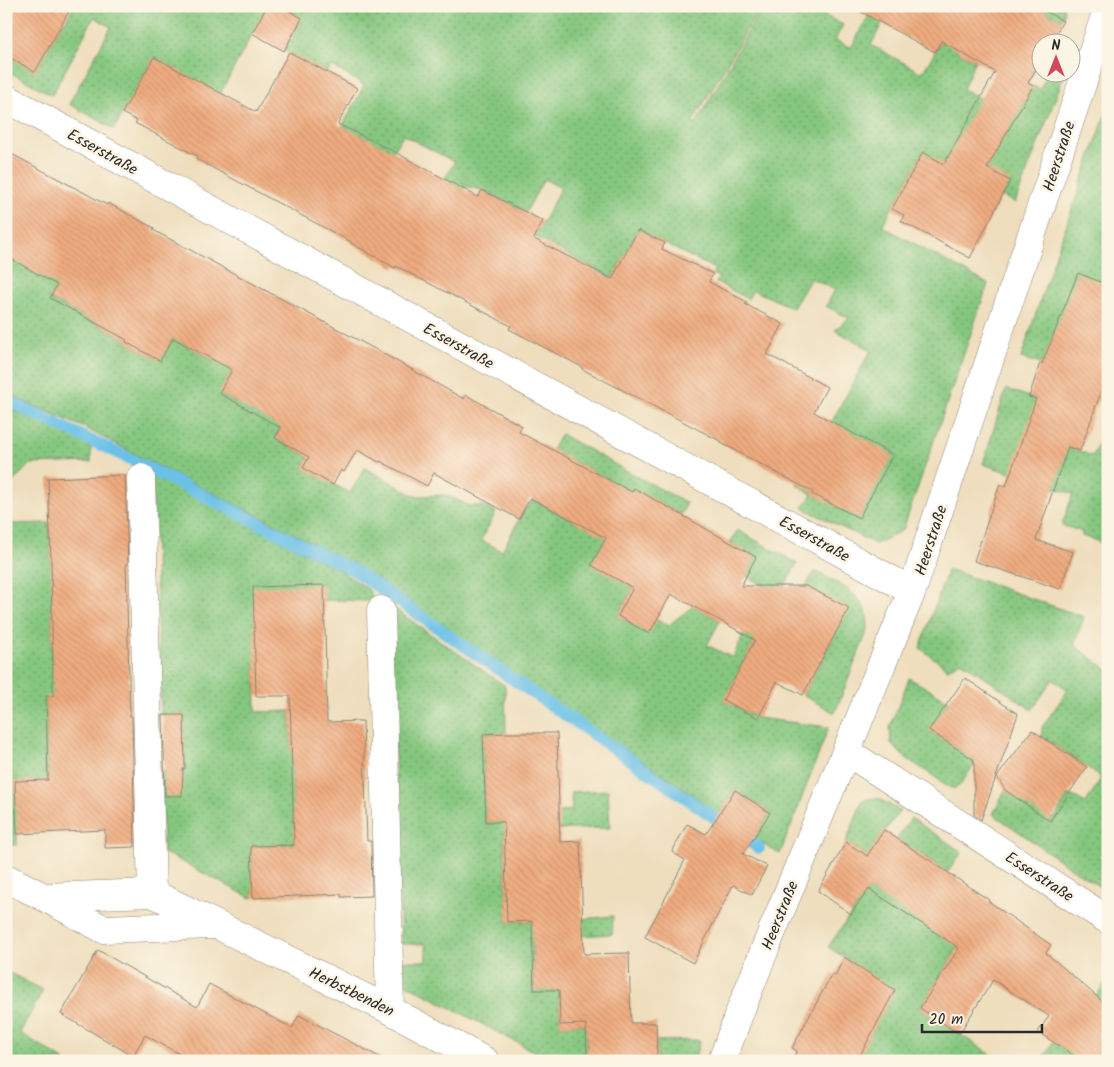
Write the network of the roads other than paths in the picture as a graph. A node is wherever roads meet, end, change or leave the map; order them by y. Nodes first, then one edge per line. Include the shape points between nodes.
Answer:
1 (1105, 11) edge
2 (6, 98) edge
3 (141, 478) dead end
4 (912, 592) junction
5 (381, 610) dead end
6 (847, 752) junction
7 (6, 878) edge
8 (152, 893) junction
9 (44, 897) junction
10 (1108, 920) edge
11 (217, 925) junction
12 (390, 1010) junction
13 (485, 1061) edge
14 (722, 1061) edge

1 - 4 street, Heerstraße
2 - 4 street, Esserstraße
3 - 8 street
4 - 6 street, Heerstraße
5 - 12 street
6 - 10 street, Esserstraße
6 - 14 street, Heerstraße
7 - 9 street, Herbstbenden
8 - 9 street, Herbstbenden
8 - 11 street, Herbstbenden
9 - 11 street, Herbstbenden via 103,929
11 - 12 street, Herbstbenden
12 - 13 street, Herbstbenden

